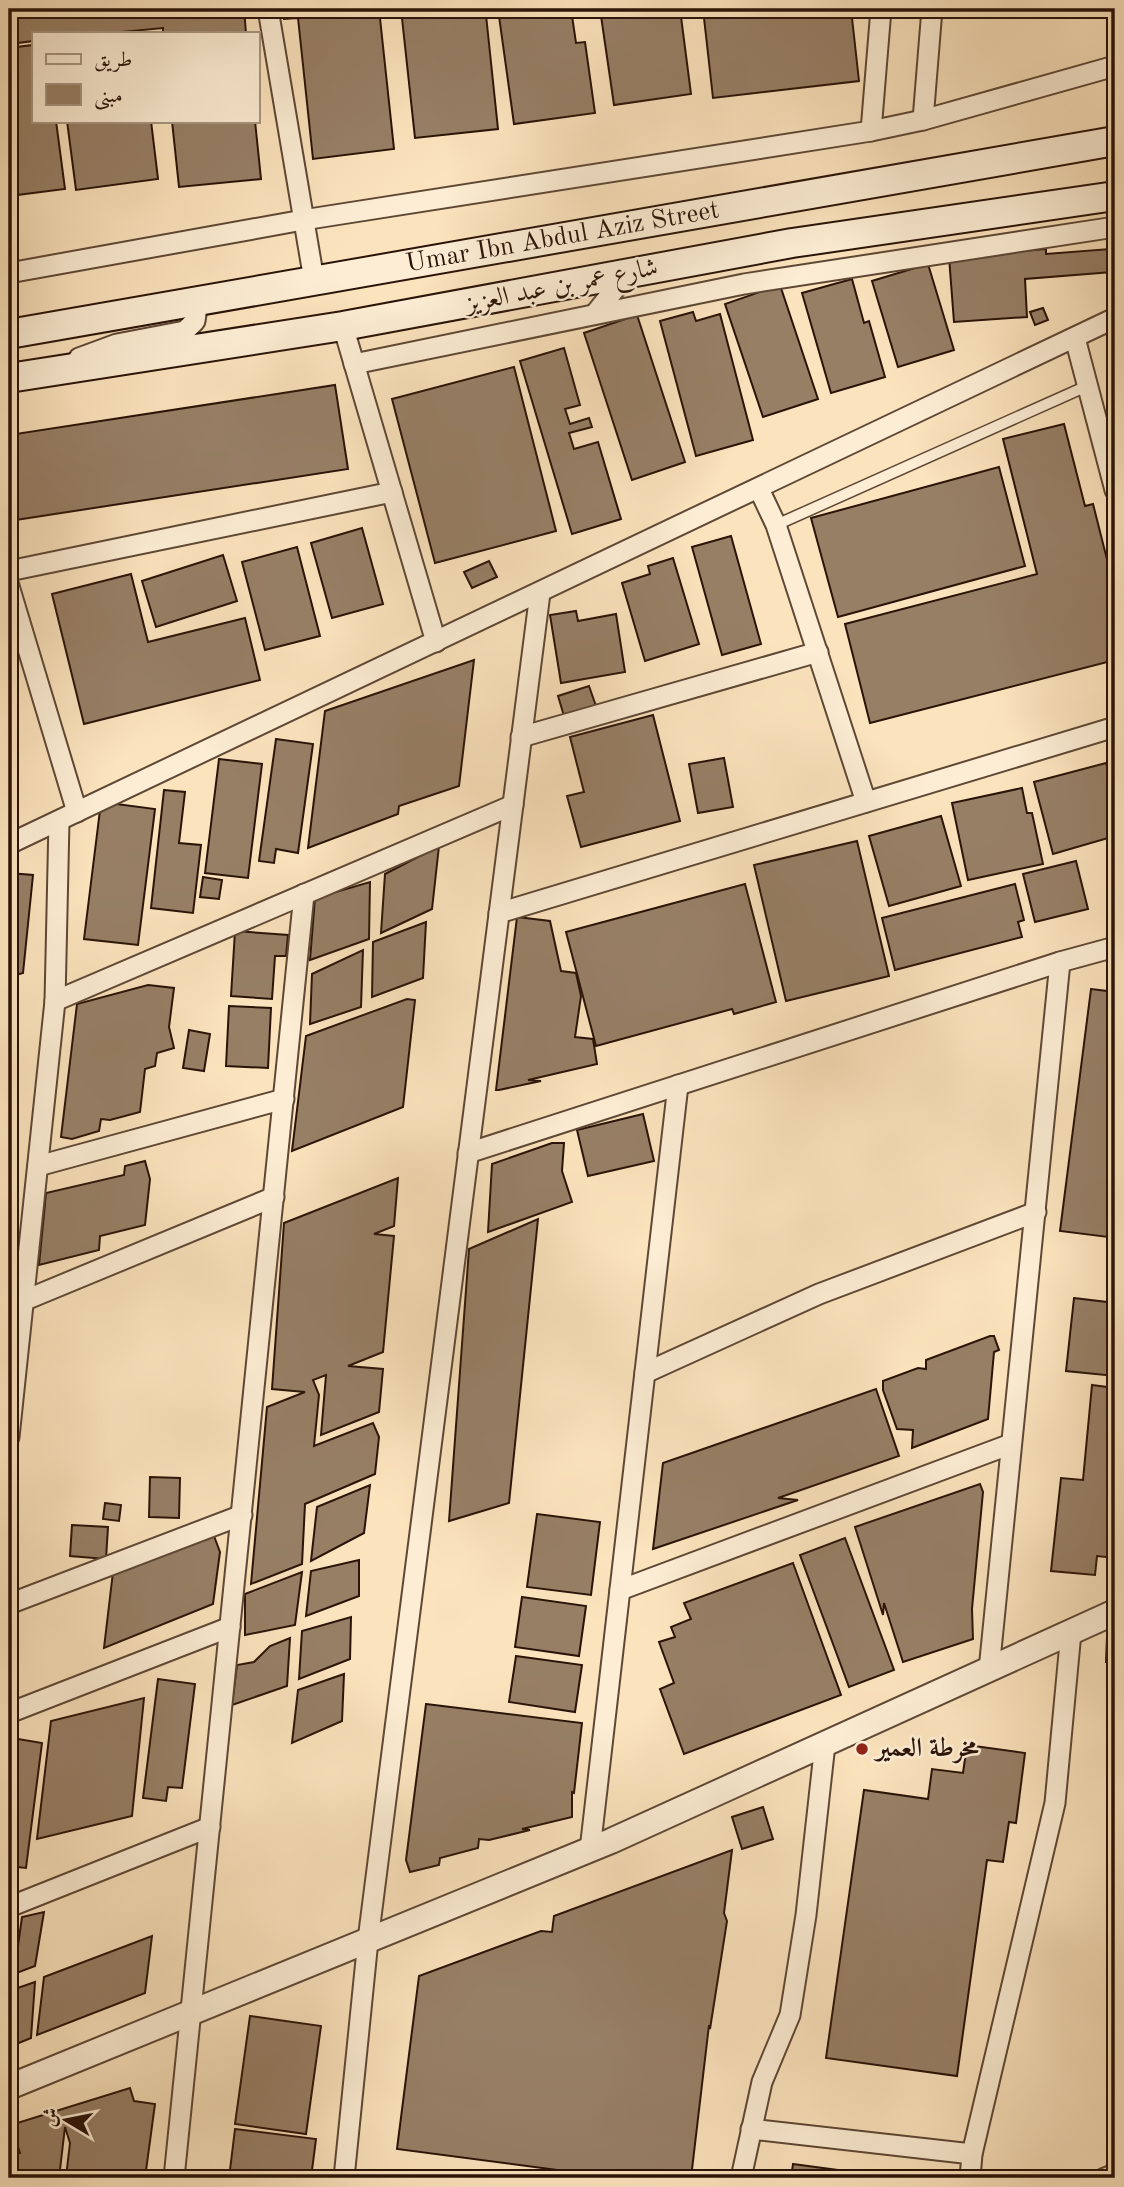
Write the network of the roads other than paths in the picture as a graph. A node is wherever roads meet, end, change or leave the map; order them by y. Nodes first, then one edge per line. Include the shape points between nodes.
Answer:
1 (268, 9) edge
2 (881, 9) edge
3 (932, 9) edge
4 (1115, 66) edge
5 (923, 120) junction
6 (871, 131) junction
7 (1115, 131) edge
8 (1115, 141) edge
9 (1055, 151) junction
10 (1115, 187) edge
11 (1115, 196) edge
12 (1063, 201) junction
13 (303, 220) junction
14 (1115, 227) edge
15 (9, 273) edge
16 (626, 275) junction
17 (314, 280) junction
18 (198, 300) junction
19 (595, 314) junction
20 (1115, 318) edge
21 (343, 326) junction
22 (9, 334) edge
23 (1075, 338) junction
24 (354, 364) junction
25 (20, 377) edge
26 (1087, 386) junction
27 (759, 489) junction
28 (1115, 491) edge
29 (392, 492) junction
30 (776, 525) junction
31 (9, 571) edge
32 (9, 586) edge
33 (540, 593) junction
34 (436, 642) junction
35 (818, 652) junction
36 (1115, 727) edge
37 (521, 737) junction
38 (866, 802) junction
39 (513, 805) junction
40 (77, 812) junction
41 (59, 821) junction
42 (9, 845) edge
43 (304, 894) junction
44 (499, 913) junction
45 (1115, 947) edge
46 (1060, 962) junction
47 (55, 1000) junction
48 (678, 1085) junction
49 (284, 1099) junction
50 (468, 1153) junction
51 (38, 1166) junction
52 (274, 1198) junction
53 (1036, 1212) junction
54 (23, 1301) junction
55 (645, 1373) junction
56 (9, 1437) edge
57 (1011, 1444) junction
58 (242, 1515) junction
59 (620, 1590) junction
60 (9, 1604) edge
61 (1115, 1612) edge
62 (230, 1627) junction
63 (1071, 1632) junction
64 (989, 1670) junction
65 (9, 1713) edge
66 (825, 1744) junction
67 (210, 1827) junction
68 (590, 1850) junction
69 (9, 1907) edge
70 (368, 1940) junction
71 (191, 2012) junction
72 (9, 2087) edge
73 (751, 2129) junction
74 (972, 2154) junction
75 (1115, 2174) edge
76 (174, 2178) edge
77 (344, 2178) edge
78 (741, 2178) edge
79 (971, 2178) edge
80 (1105, 2178) edge

1 - 13 street
2 - 6 street
3 - 5 street
4 - 5 street
5 - 6 street
6 - 13 street
7 - 9 main road
8 - 9 main road, Umar Ibn Abdul Aziz Street
9 - 17 main road, Umar Ibn Abdul Aziz Street
10 - 12 main road
11 - 12 main road, شارع عمر بن عبد العزيز
12 - 16 main road, شارع عمر بن عبد العزيز via 792,243
13 - 15 street
13 - 17 street
14 - 19 street via 744,284
16 - 19 street
16 - 21 main road, شارع عمر بن عبد العزيز
17 - 18 main road, Umar Ibn Abdul Aziz Street
18 - 22 main road, Umar Ibn Abdul Aziz Street
18 - 25 street via 195,321 185,331 117,344
19 - 24 street
20 - 23 street
21 - 24 street
21 - 25 main road, شارع عمر بن عبد العزيز
23 - 26 street
23 - 27 street
24 - 29 street
26 - 28 street
26 - 30 lane
27 - 30 street
27 - 33 street
29 - 31 street
29 - 34 street
30 - 35 street
32 - 40 street
33 - 34 street
33 - 37 street
34 - 40 street
35 - 37 street
35 - 38 street
36 - 38 street
37 - 39 street
38 - 44 street
39 - 43 street
39 - 44 street
40 - 41 street
41 - 42 street
41 - 47 street
43 - 47 street
43 - 49 street
44 - 50 street
45 - 46 street
46 - 48 street
46 - 53 street
47 - 51 street
48 - 50 street
48 - 55 street
49 - 51 street
49 - 52 street
50 - 70 street
51 - 54 street
52 - 54 street
52 - 58 street
53 - 55 street via 819,1294
53 - 57 street
54 - 56 street
55 - 59 street
57 - 59 street
57 - 64 street
58 - 60 street
58 - 62 street
59 - 68 street
61 - 63 street
62 - 65 street
62 - 67 street
63 - 64 street
63 - 74 street via 1055,1803
64 - 66 street
66 - 68 street
66 - 73 street via 790,2015 762,2082
67 - 69 street
67 - 71 street
68 - 70 street
70 - 71 street
70 - 77 street
71 - 72 street
71 - 76 street
73 - 74 street
73 - 78 street
74 - 79 street
75 - 80 street

